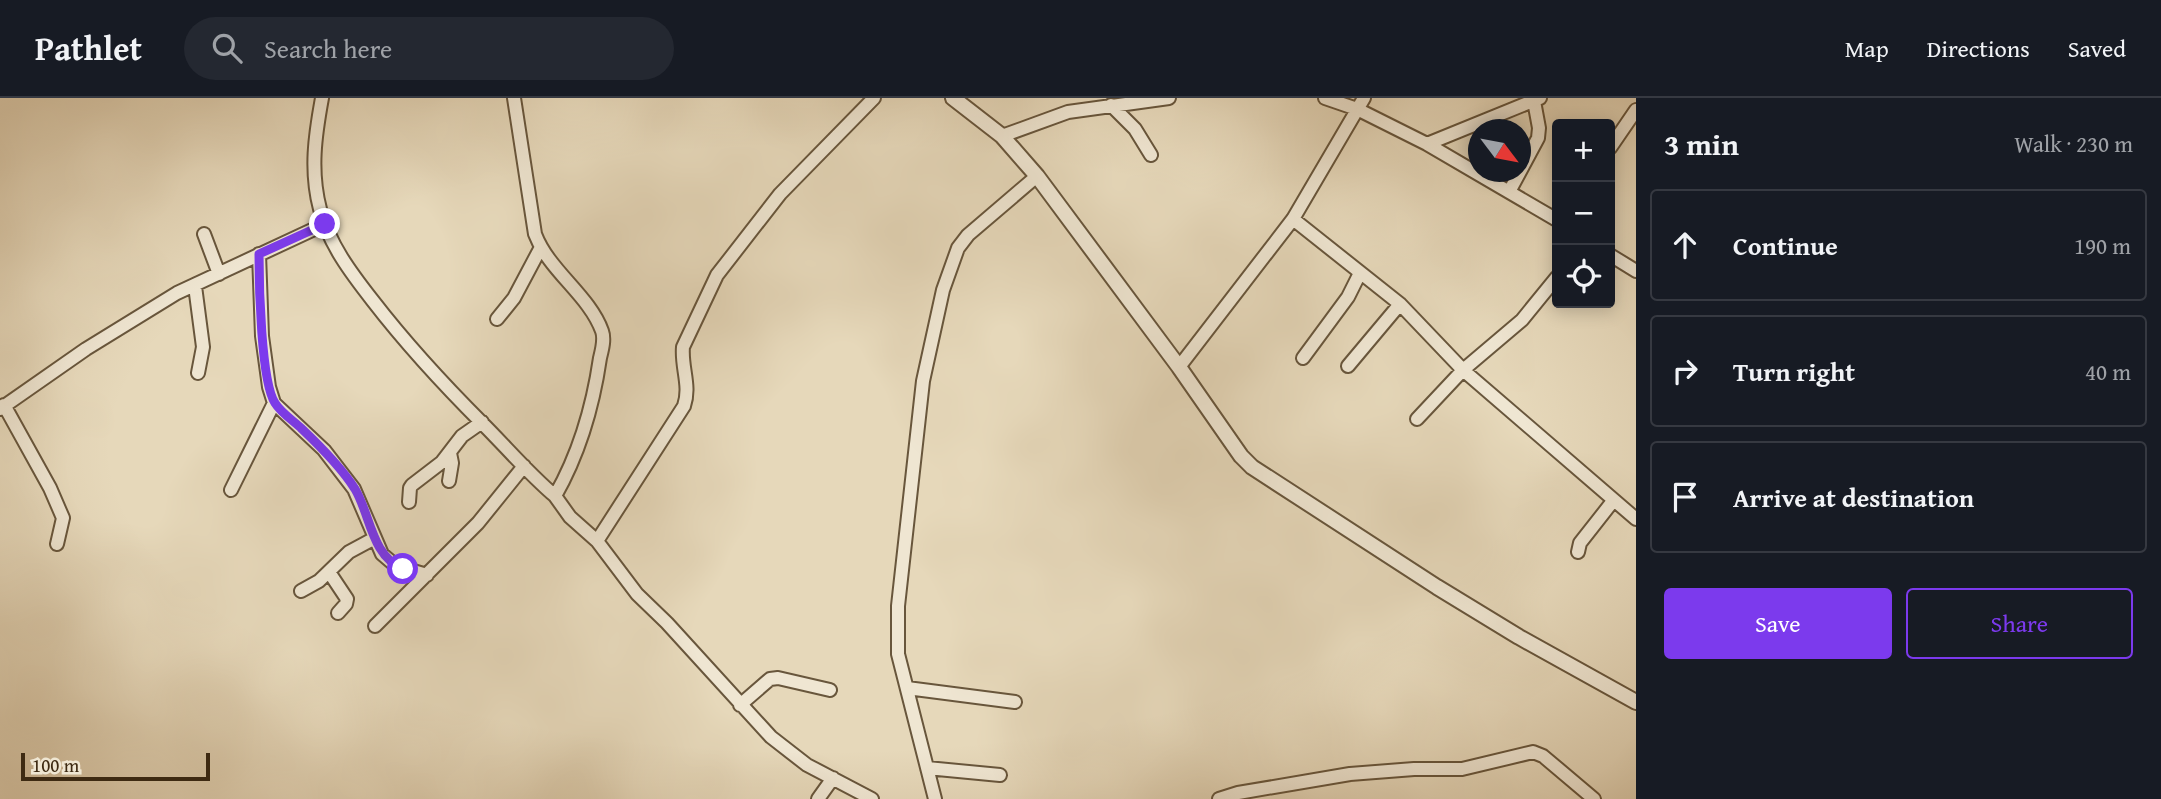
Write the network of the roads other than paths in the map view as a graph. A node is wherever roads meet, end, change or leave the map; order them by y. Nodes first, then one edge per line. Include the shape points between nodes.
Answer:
1 (322, 98) edge
2 (514, 98) edge
3 (874, 98) edge
4 (953, 98) edge
5 (1169, 98) edge
6 (1325, 98) edge
7 (1537, 99) edge
8 (1137, 100) edge
9 (1361, 104) edge
10 (1111, 105) junction
11 (1636, 110) edge
12 (1002, 136) junction
13 (1615, 141) edge
14 (1427, 144) junction
15 (1151, 155) dead end
16 (1037, 177) junction
17 (1509, 192) junction
18 (1552, 217) edge
19 (1293, 219) junction
20 (325, 224) junction
21 (204, 234) dead end
22 (540, 248) junction
23 (259, 254) junction
24 (1615, 258) edge
25 (1636, 271) edge
26 (1360, 273) junction
27 (219, 274) junction
28 (1552, 283) edge
29 (195, 286) junction
30 (1399, 304) junction
31 (497, 319) dead end
32 (1303, 358) dead end
33 (1348, 366) dead end
34 (1179, 367) junction
35 (1463, 370) junction
36 (198, 373) dead end
37 (274, 403) junction
38 (2, 407) edge
39 (1417, 419) dead end
40 (482, 422) junction
41 (450, 453) junction
42 (524, 466) junction
43 (449, 481) dead end
44 (231, 490) dead end
45 (555, 496) junction
46 (1614, 501) junction
47 (409, 502) dead end
48 (1636, 519) edge
49 (375, 538) junction
50 (597, 541) junction
51 (57, 544) dead end
52 (1578, 552) dead end
53 (329, 572) junction
54 (427, 575) junction
55 (301, 591) dead end
56 (338, 613) dead end
57 (375, 626) dead end
58 (907, 688) junction
59 (830, 690) dead end
60 (1015, 702) dead end
61 (1636, 702) edge
62 (740, 705) junction
63 (927, 768) junction
64 (1000, 775) dead end
65 (833, 778) junction
66 (1239, 796) edge
67 (818, 799) edge
68 (872, 799) edge
69 (935, 799) edge
70 (1219, 799) edge
71 (1594, 799) edge

1 - 20 street via 313,178
2 - 22 street
3 - 50 street via 780,194 717,275 683,347 684,406
4 - 12 street
5 - 8 street
6 - 9 street
7 - 14 street
7 - 17 street via 1538,138
8 - 10 street
9 - 14 street
9 - 19 street
10 - 12 street via 1068,112
10 - 15 street via 1135,129
11 - 13 street
12 - 16 street
14 - 17 street
16 - 34 street
16 - 58 street via 968,235 951,262 943,290 923,381 898,606 898,654
17 - 18 street
19 - 26 street
19 - 34 street
20 - 23 street
20 - 40 street via 351,272 384,314
21 - 27 street
22 - 31 street via 514,298
22 - 45 street via 603,332 592,403 576,453
23 - 27 street
23 - 37 street via 262,336
24 - 25 street
26 - 30 street
26 - 32 street via 1348,298
27 - 29 street
28 - 35 street via 1522,320
29 - 36 street via 203,347
29 - 38 street via 86,349
30 - 33 street
30 - 35 street
34 - 61 street via 1241,456 1262,475 1507,629
35 - 39 street
35 - 46 street
37 - 44 street
37 - 49 street via 324,450 347,479
38 - 51 street via 50,488 62,518
40 - 41 street via 462,436
40 - 42 street
41 - 43 street
41 - 47 street via 412,485
42 - 45 street
42 - 54 street via 478,523
45 - 50 street
46 - 48 street
46 - 52 street via 1580,543
49 - 53 street via 349,552
49 - 54 street via 382,554 396,566
50 - 62 street via 637,594
53 - 55 street
53 - 56 street via 347,599
54 - 57 street
58 - 60 street
58 - 63 street
59 - 62 street via 770,679
62 - 65 street via 771,737
63 - 64 street
63 - 69 street
65 - 67 street
65 - 68 street
66 - 70 street
66 - 71 street via 1350,774 1462,769 1533,752

